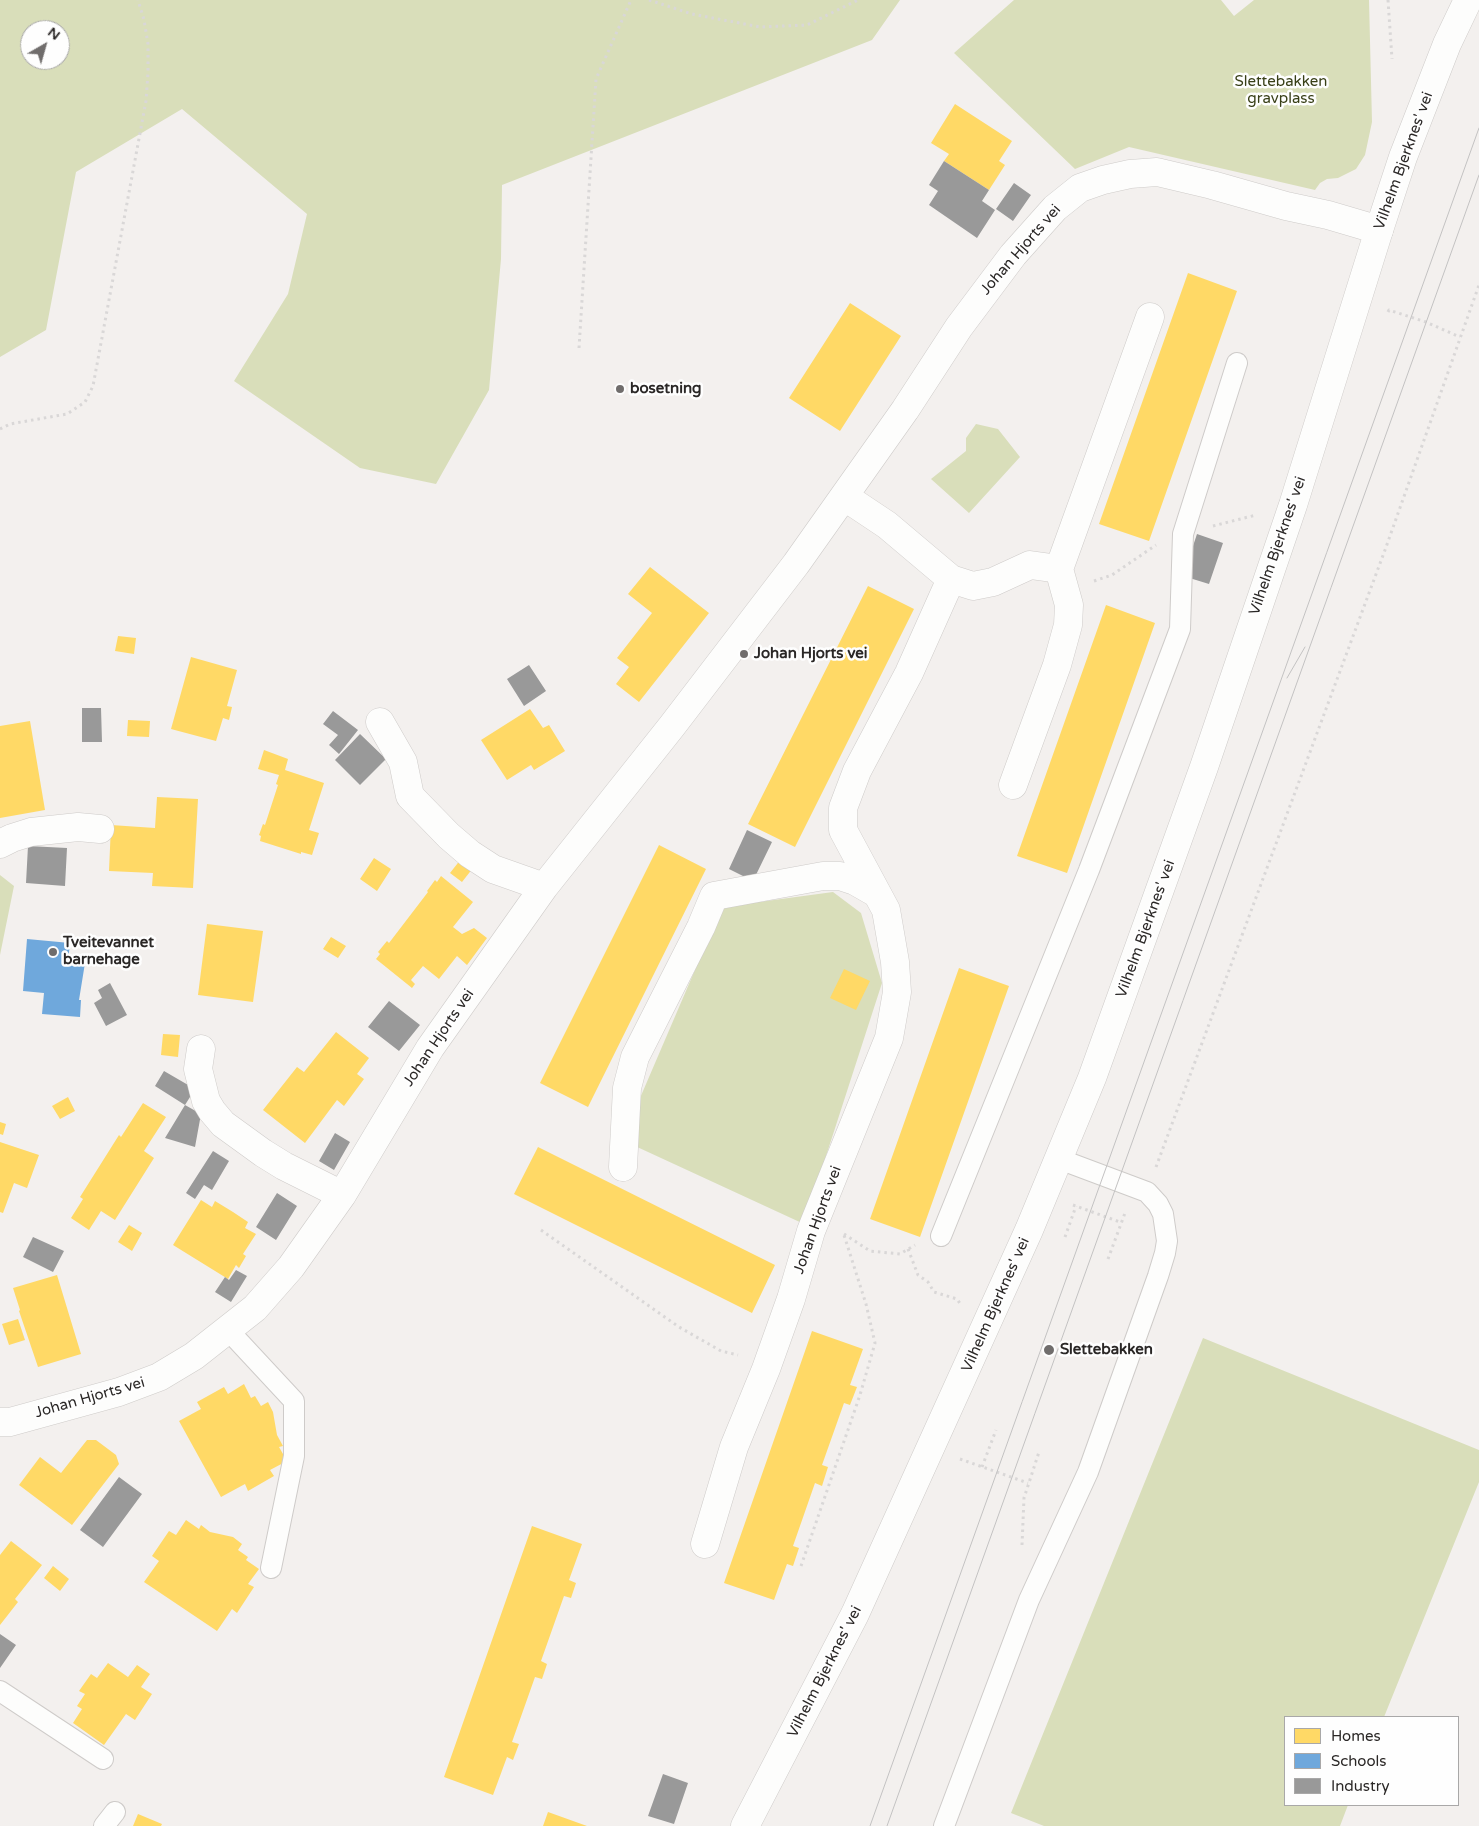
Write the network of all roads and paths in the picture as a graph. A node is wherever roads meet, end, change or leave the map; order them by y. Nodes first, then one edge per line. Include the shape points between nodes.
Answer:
1 (138, 0) edge
2 (631, 0) edge
3 (649, 0) edge
4 (858, 0) edge
5 (1388, 0) edge
6 (1468, 0) edge
7 (1392, 60) dead end
8 (1378, 230) junction
9 (1479, 284) edge
10 (1386, 316) dead end
11 (1150, 317) dead end
12 (1460, 338) junction
13 (579, 348) dead end
14 (1237, 363) dead end
15 (0, 429) edge
16 (845, 497) junction
17 (1059, 569) junction
18 (951, 579) junction
19 (380, 722) dead end
20 (1013, 785) dead end
21 (100, 829) dead end
22 (0, 844) edge
23 (544, 887) junction
24 (876, 893) junction
25 (201, 1049) dead end
26 (1059, 1159) junction
27 (623, 1167) dead end
28 (1147, 1192) junction
29 (342, 1195) junction
30 (1071, 1204) dead end
31 (1076, 1206) junction
32 (818, 1214) junction
33 (1120, 1222) junction
34 (541, 1230) dead end
35 (843, 1234) junction
36 (941, 1236) joint
37 (1065, 1237) dead end
38 (908, 1249) junction
39 (1108, 1259) dead end
40 (961, 1308) dead end
41 (228, 1330) junction
42 (768, 1364) junction
43 (0, 1422) edge
44 (996, 1430) dead end
45 (1039, 1452) dead end
46 (962, 1460) dead end
47 (982, 1467) junction
48 (1028, 1483) junction
49 (705, 1544) dead end
50 (1022, 1547) dead end
51 (801, 1566) dead end
52 (271, 1568) dead end
53 (0, 1691) edge
54 (103, 1758) dead end
55 (745, 1826) edge
56 (944, 1826) edge

1 - 15 path via 148,44 146,101 93,386 85,402 68,414 10,424
2 - 13 path via 596,79
3 - 4 path via 692,14 760,27 807,25
5 - 7 path
6 - 8 street, Vilhelm Bjerknes' vei via 1447,44
8 - 16 street, Johan Hjorts vei via 1157,172 1130,174 1080,188 1055,208 1013,255 959,327
8 - 26 street, Vilhelm Bjerknes' vei via 1293,505 1204,767 1092,1078
9 - 12 path
10 - 12 path via 1388,310 1426,322
11 - 17 street
12 - 28 path
14 - 36 lane via 1183,534 1180,629 1096,851
16 - 18 street via 887,525
16 - 23 street, Johan Hjorts vei via 678,719
17 - 18 street via 1030,566 993,582 973,586
17 - 20 street via 1069,605 1068,625 1057,665
18 - 24 street, Johan Hjorts vei via 909,673 857,771 843,808 844,830
19 - 23 street via 403,762 410,796 470,854 493,869
21 - 22 street via 78,827 31,832
23 - 29 street, Johan Hjorts vei via 430,1048
24 - 27 street via 855,881 831,876 714,896 635,1057 627,1088
24 - 32 street, Johan Hjorts vei via 886,910 895,962 897,992 889,1038
25 - 29 street via 198,1070 206,1101 223,1124 277,1161
26 - 28 lane
26 - 55 street, Vilhelm Bjerknes' vei via 996,1306 859,1605
28 - 33 path via 1135,1207 1126,1211
28 - 56 lane via 1158,1204 1166,1227 1167,1241 1158,1276 1088,1472 1029,1600
29 - 41 street, Johan Hjorts vei via 291,1267 255,1308
30 - 31 path
31 - 33 path
31 - 37 path
32 - 35 path
32 - 42 street, Johan Hjorts vei
33 - 39 path
34 - 42 path via 679,1327 721,1351
35 - 38 path via 870,1251 900,1254
35 - 51 path via 875,1343
36 - 38 path
38 - 40 path via 918,1274 934,1292 957,1298
41 - 43 street, Johan Hjorts vei via 159,1377 119,1392
41 - 52 lane via 294,1401 294,1456
42 - 49 street, Johan Hjorts vei via 734,1447
44 - 47 path
45 - 48 path
46 - 47 path
47 - 48 path
48 - 50 path via 1023,1505
53 - 54 lane

